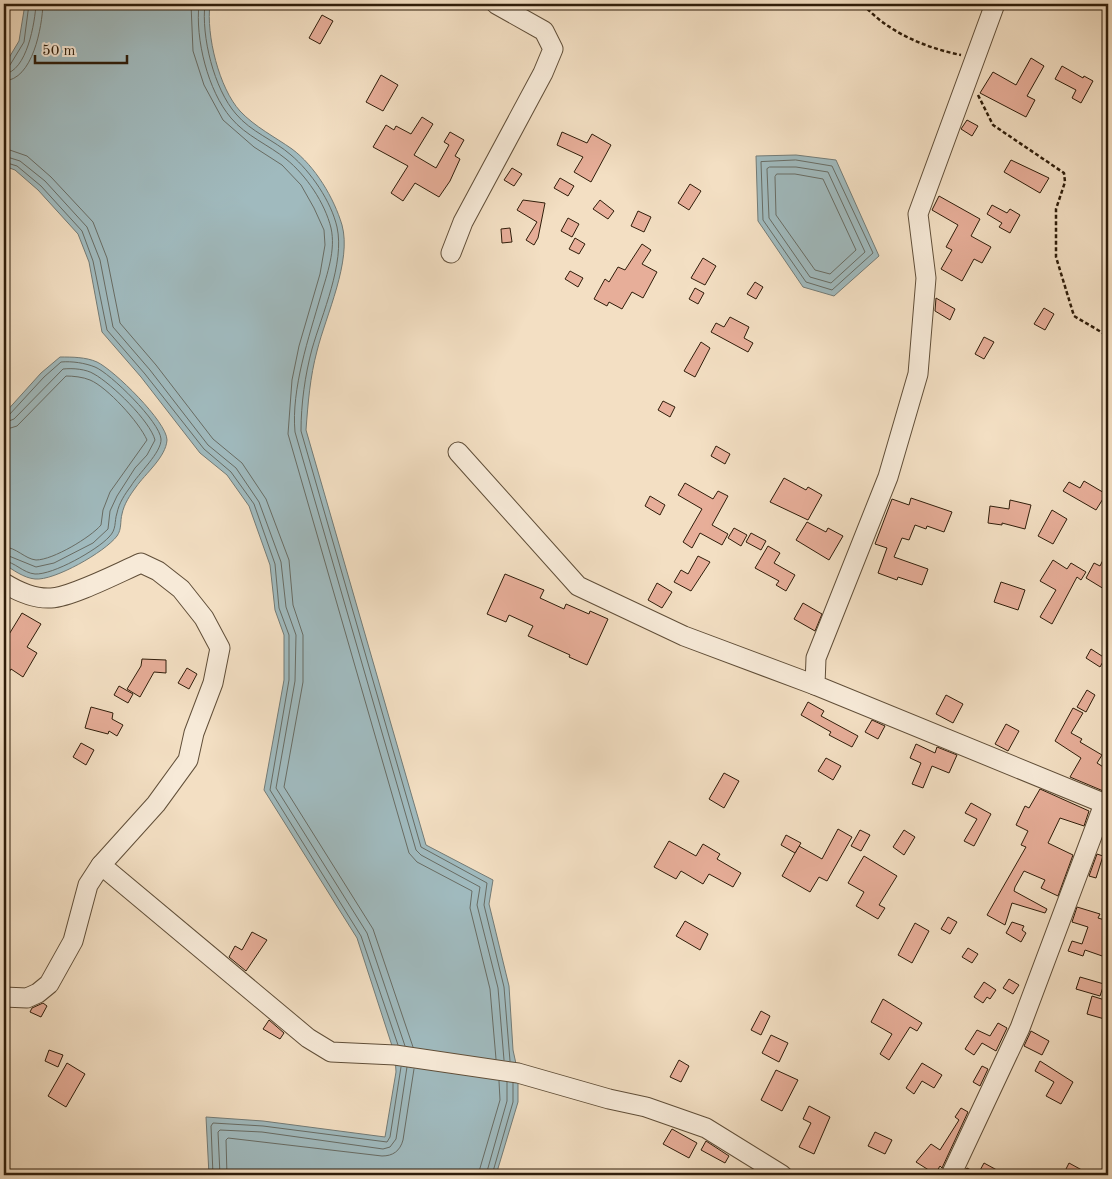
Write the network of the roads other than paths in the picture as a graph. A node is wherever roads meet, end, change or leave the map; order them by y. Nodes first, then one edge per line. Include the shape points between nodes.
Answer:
1 (496, 4) edge
2 (995, 4) edge
3 (451, 253) dead end
4 (458, 452) dead end
5 (4, 583) edge
6 (815, 685) junction
7 (1106, 805) edge
8 (101, 864) junction
9 (4, 997) edge
10 (782, 1175) edge
11 (951, 1175) edge

1 - 3 street via 544,31 553,49 463,222
2 - 6 street via 918,214 926,278 918,374 888,477 816,658
4 - 6 street via 578,586 684,636
5 - 8 street via 33,596 52,598 141,563 158,571 181,589 204,618 220,648 213,683 194,733 188,760 156,804
6 - 7 street
7 - 11 street via 1020,1028
8 - 9 street via 88,885 73,942 49,984 27,998
8 - 10 street via 308,1038 331,1052 407,1057 518,1073 646,1107 706,1128

